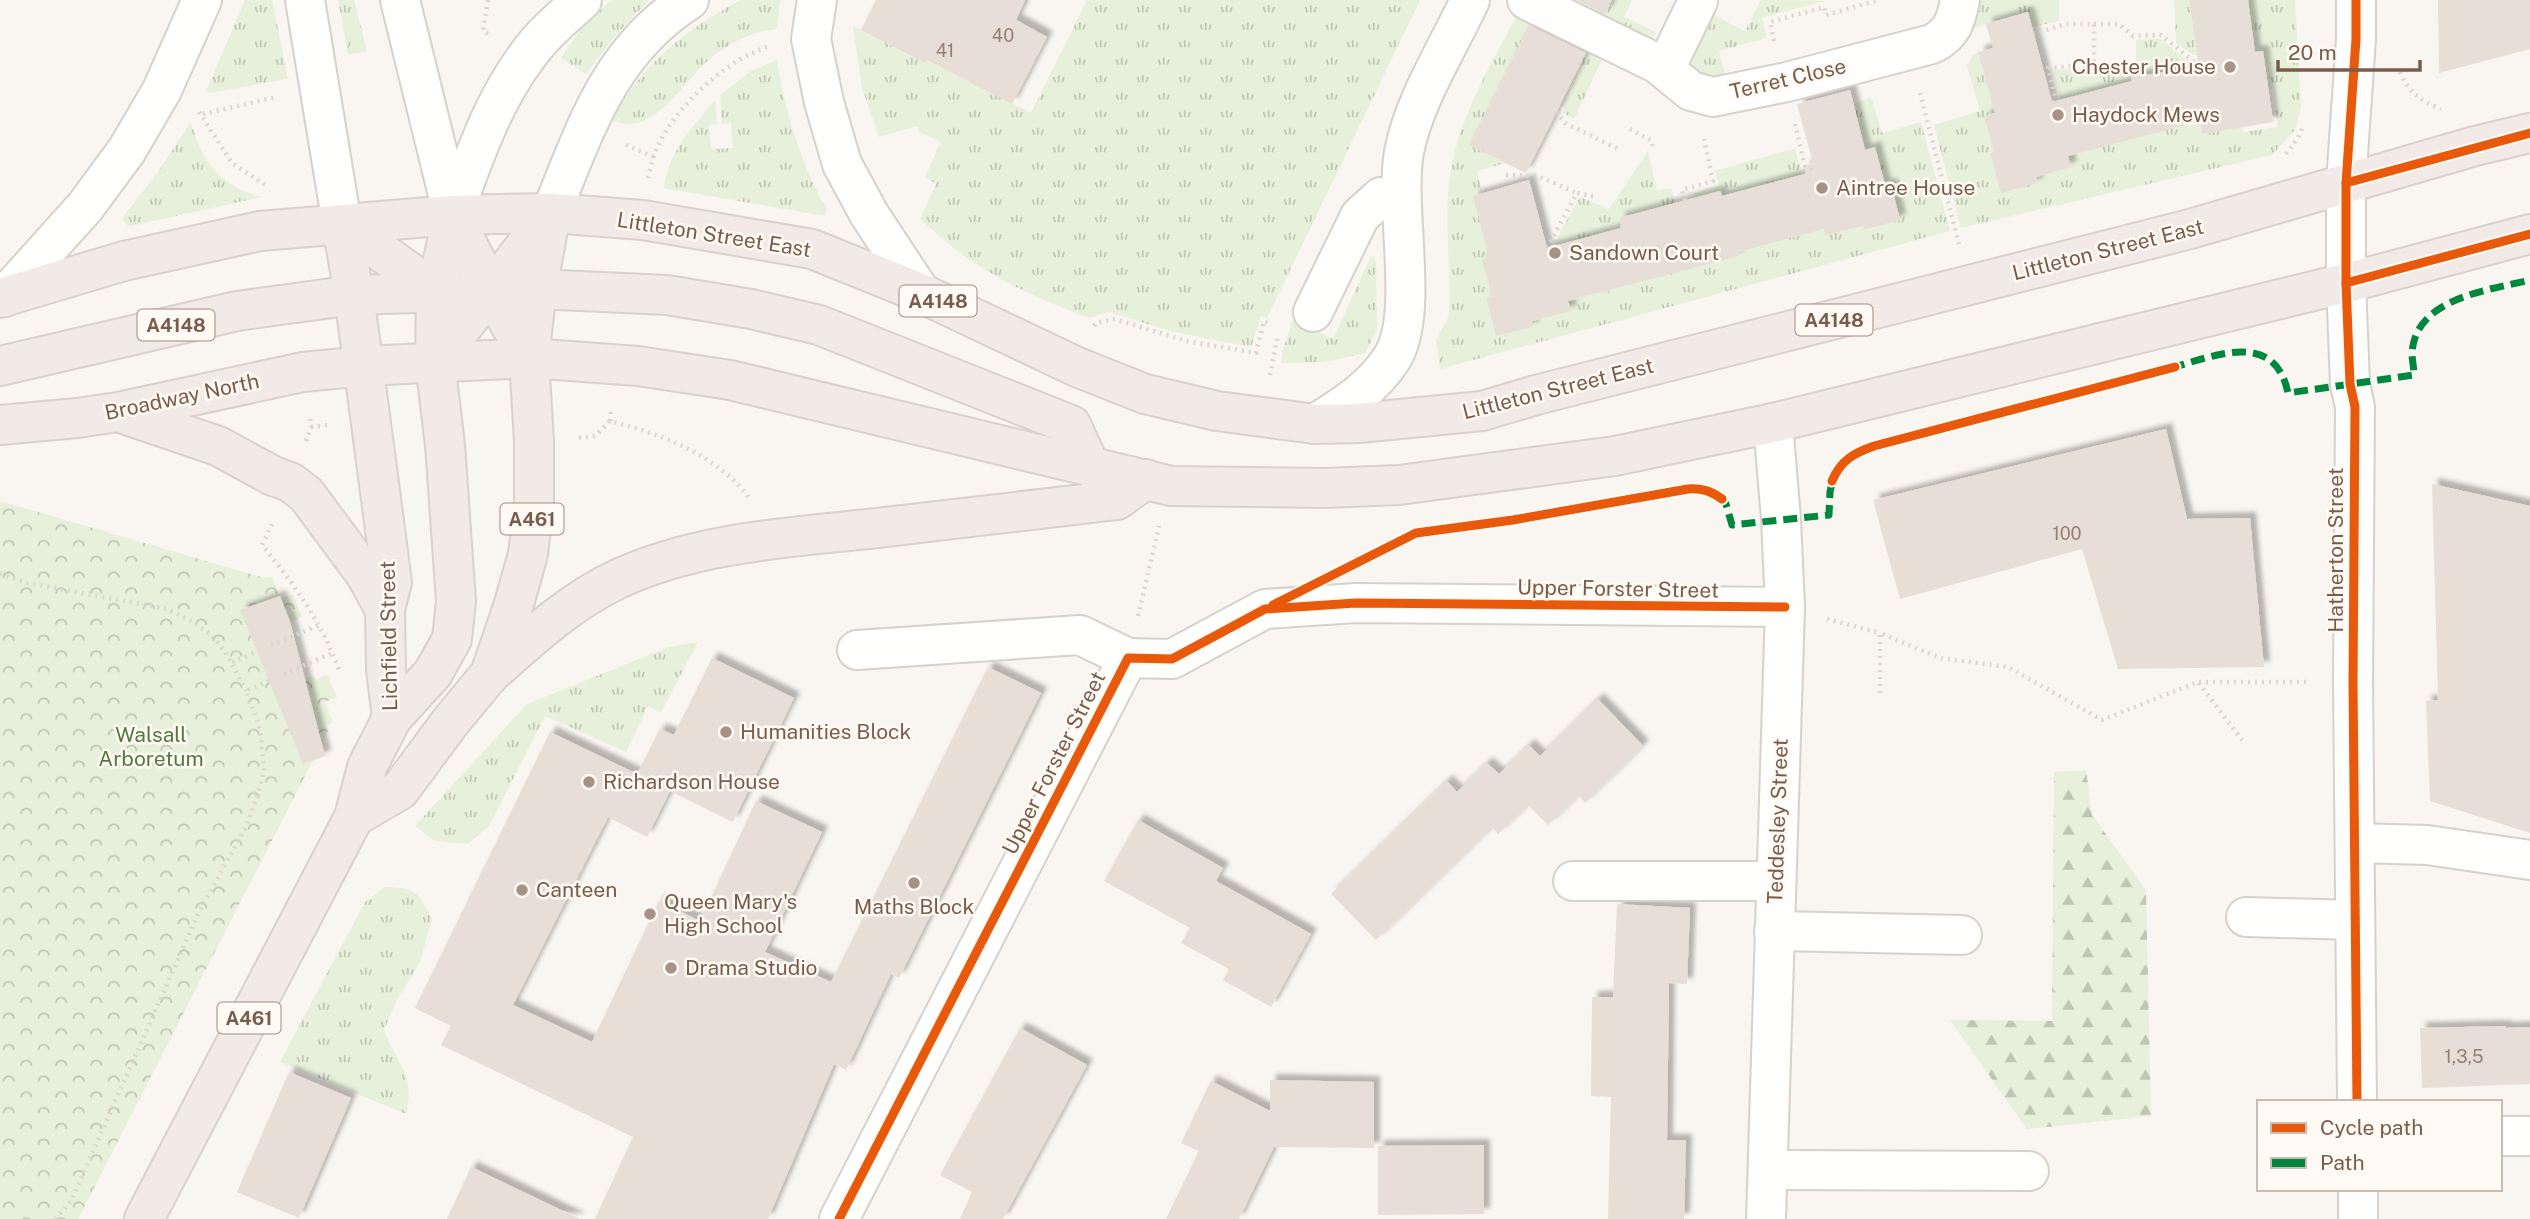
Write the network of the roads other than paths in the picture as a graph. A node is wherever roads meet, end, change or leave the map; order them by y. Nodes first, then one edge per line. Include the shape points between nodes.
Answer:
1 (202, 0) edge
2 (305, 0) edge
3 (400, 0) edge
4 (582, 0) edge
5 (689, 0) edge
6 (817, 0) edge
7 (1470, 0) edge
8 (1527, 0) edge
9 (1960, 0) edge
10 (2356, 0) edge
11 (1698, 1) edge
12 (1662, 75) junction
13 (2530, 133) edge
14 (2346, 183) junction
15 (1401, 197) junction
16 (551, 213) junction
17 (453, 215) junction
18 (342, 224) junction
19 (2530, 234) edge
20 (2346, 282) junction
21 (490, 289) junction
22 (537, 289) junction
23 (436, 291) junction
24 (921, 293) junction
25 (354, 295) junction
26 (2, 298) edge
27 (1297, 320) road end
28 (529, 358) junction
29 (435, 362) junction
30 (0, 366) edge
31 (364, 366) junction
32 (118, 412) junction
33 (1773, 423) junction
34 (1315, 424) junction
35 (0, 425) edge
36 (1091, 468) junction
37 (1146, 480) junction
38 (1785, 607) junction
39 (385, 610) junction
40 (857, 650) dead end
41 (1128, 658) junction
42 (490, 674) junction
43 (391, 718) junction
44 (354, 817) junction
45 (2354, 844) junction
46 (2530, 860) edge
47 (1573, 881) dead end
48 (1775, 881) junction
49 (2246, 917) dead end
50 (2355, 920) junction
51 (1774, 931) junction
52 (1962, 935) dead end
53 (2357, 1100) edge
54 (2502, 1136) edge
55 (2530, 1136) edge
56 (1768, 1170) junction
57 (2029, 1171) dead end
58 (2358, 1191) edge
59 (144, 1219) edge
60 (839, 1219) edge
61 (1766, 1219) edge
62 (2358, 1219) edge

1 - 26 street via 162,90 127,150 85,207
2 - 18 street
3 - 17 street
4 - 17 street via 539,41 500,96
5 - 16 street via 654,25 615,71 595,105
6 - 24 street via 811,39 842,164
7 - 15 street via 1407,137
8 - 12 street, Terret Close
9 - 12 street, Terret Close via 1956,21 1946,37 1932,44 1713,97
10 - 14 street, Hatherton Street
11 - 12 street
13 - 14 highway, Littleton Street East / A4148
14 - 20 street, Hatherton Street
14 - 34 highway, Littleton Street East / A4148 via 2215,222 1482,411
15 - 27 street via 1381,197 1360,216
15 - 34 street via 1404,309 1394,356 1363,392
16 - 17 highway, A4148
16 - 21 highway
16 - 22 highway
16 - 24 highway, Littleton Street East / A4148 via 643,220 812,249
17 - 18 highway, A4148
17 - 21 highway
17 - 23 highway
18 - 23 highway
18 - 25 highway, Lichfield Street
18 - 26 highway, A4148 via 260,231 164,251
19 - 20 highway
20 - 33 highway
20 - 45 street, Hatherton Street via 2355,407
21 - 22 highway
21 - 23 highway
21 - 28 highway
21 - 29 highway
22 - 28 highway
22 - 36 highway via 692,298 819,325 1071,425
23 - 25 highway
23 - 29 highway
24 - 34 highway, Littleton Street East / A4148 via 1077,367 1157,397 1217,411
25 - 30 highway, A4148 via 237,311
25 - 31 highway, Lichfield Street
28 - 29 highway, Broadway North
28 - 36 highway via 638,366 730,380
28 - 42 highway, A461 via 534,503 528,554
29 - 31 highway, Broadway North
29 - 43 highway via 456,601 452,639 433,673
31 - 32 highway, Broadway North via 303,372
31 - 39 highway, Lichfield Street via 392,582
32 - 35 highway, Broadway North
32 - 39 highway via 218,446 290,482 314,504 366,575
33 - 37 highway via 1615,456 1399,485 1211,488
33 - 38 street, Teddesley Street
36 - 37 highway
37 - 42 highway via 1117,500 756,541 654,565 571,607
38 - 41 street, Upper Forster Street via 1356,603 1278,608 1265,610 1172,659
38 - 48 street, Teddesley Street
39 - 43 highway, Lichfield Street
40 - 41 street via 1080,635
41 - 60 street, Upper Forster Street
42 - 44 highway, A461 via 400,790
43 - 44 highway, Lichfield Street via 367,768
44 - 59 highway, Lichfield Street / A461
45 - 46 street via 2427,845
45 - 50 street, Hatherton Street
47 - 48 street
48 - 51 street, Teddesley Street
49 - 50 street
50 - 53 street, Hatherton Street
51 - 52 street
51 - 56 street, Teddesley Street
54 - 55 street
56 - 57 street
56 - 61 street, Teddesley Street
58 - 62 street

